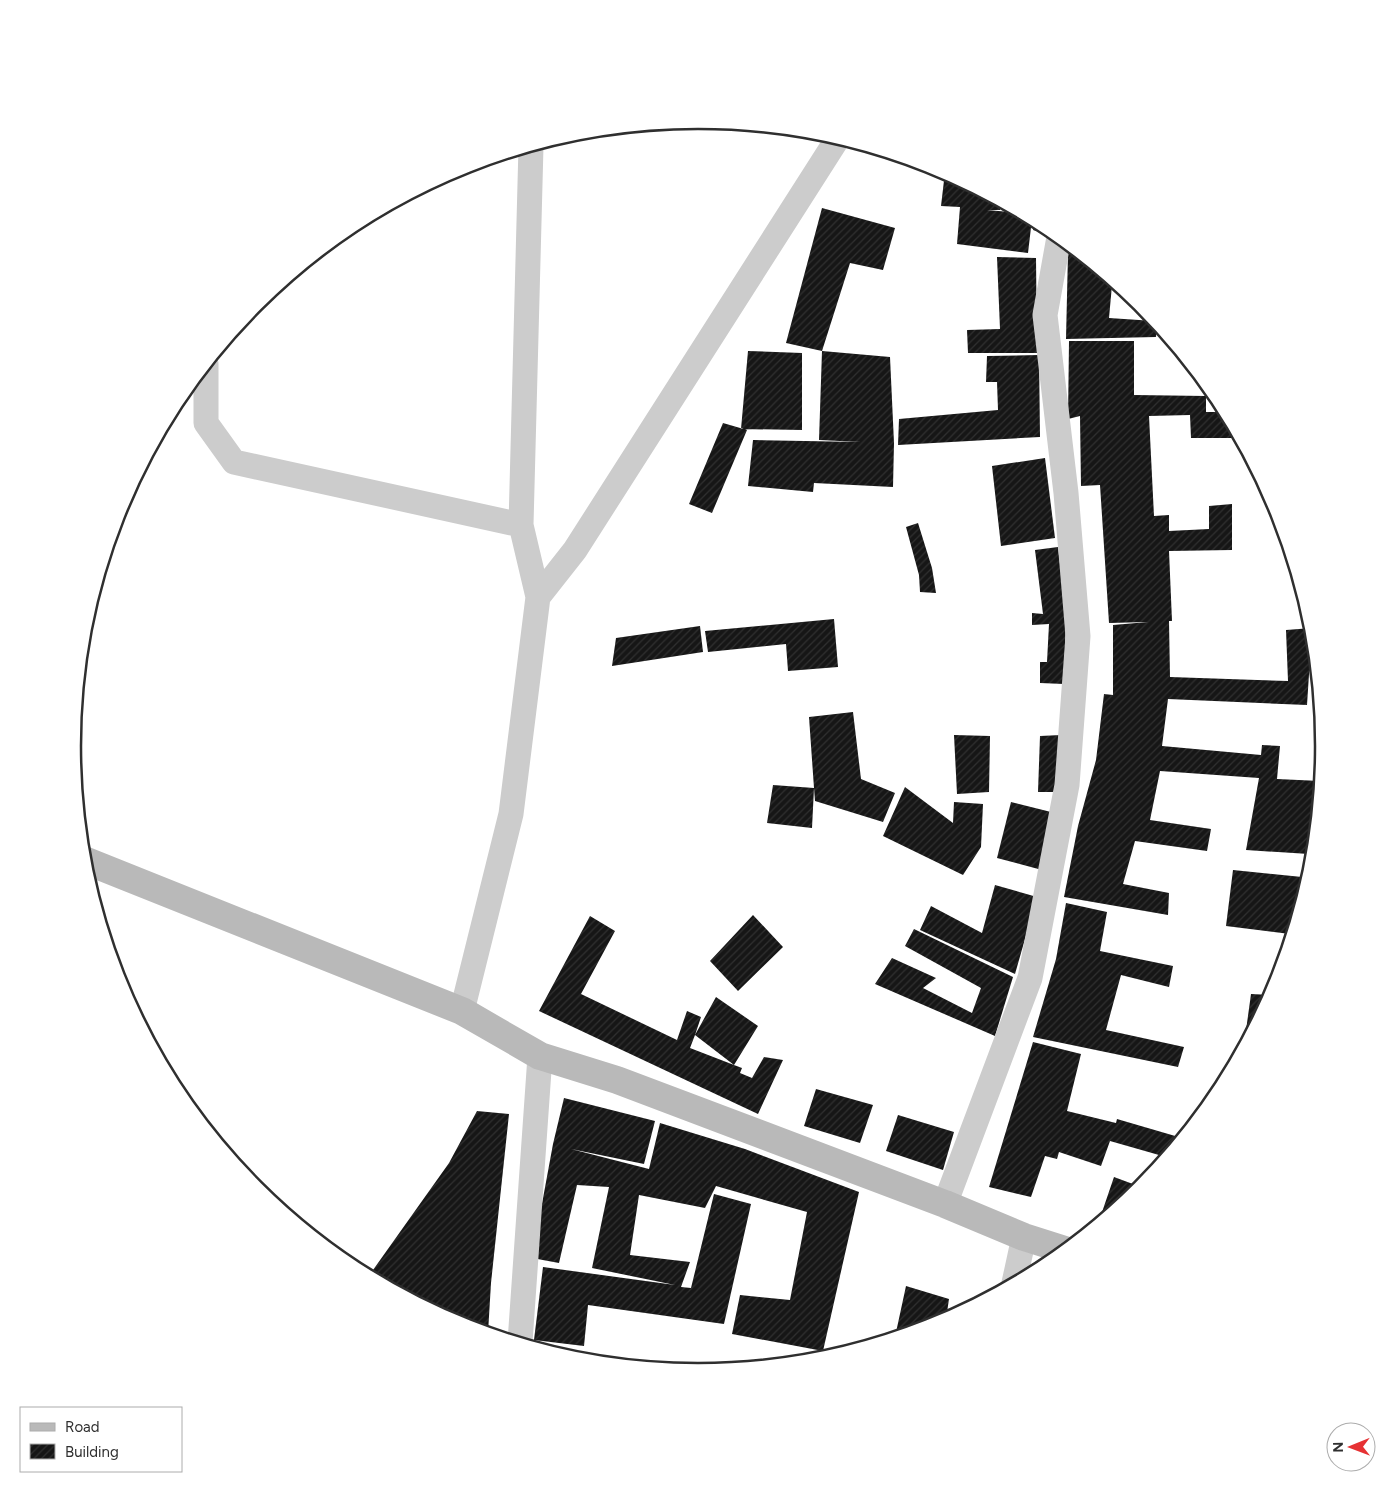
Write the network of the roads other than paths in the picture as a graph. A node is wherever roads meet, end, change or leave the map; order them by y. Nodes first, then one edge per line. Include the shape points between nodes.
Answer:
1 (834, 145) edge
2 (531, 152) edge
3 (1057, 245) edge
4 (206, 375) edge
5 (521, 524) junction
6 (538, 597) junction
7 (93, 863) edge
8 (462, 1011) junction
9 (540, 1056) junction
10 (945, 1204) junction
11 (1024, 1237) junction
12 (1057, 1247) edge
13 (1016, 1274) edge
14 (520, 1336) edge

1 - 6 street via 576,550
2 - 5 street
3 - 10 street via 1045,315 1066,494 1078,636 1067,785 1030,978
4 - 5 street via 206,423 234,462
5 - 6 street
6 - 8 street via 511,814
7 - 8 street
8 - 9 street
9 - 10 street via 617,1080
9 - 14 street
10 - 11 street
11 - 12 street
11 - 13 street

